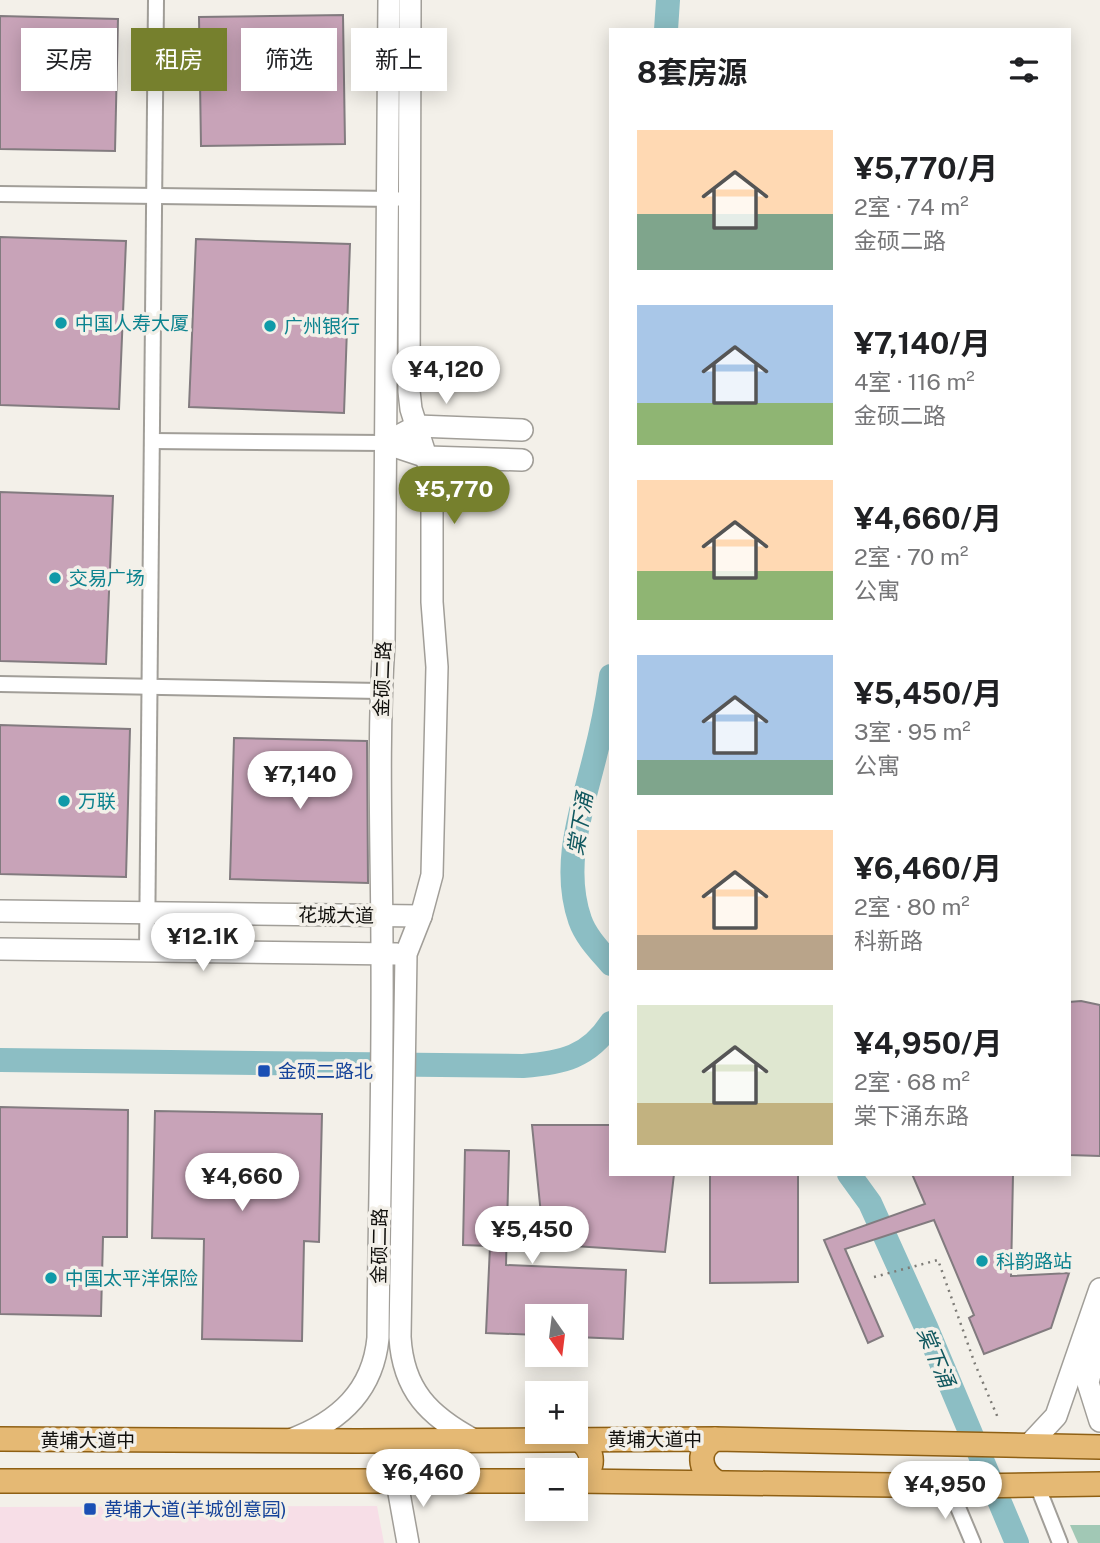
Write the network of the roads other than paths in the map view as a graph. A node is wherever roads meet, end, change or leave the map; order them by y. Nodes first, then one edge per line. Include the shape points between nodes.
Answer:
1 (156, 0) edge
2 (389, 0) edge
3 (410, 0) edge
4 (0, 194) edge
5 (154, 196) junction
6 (398, 199) junction
7 (417, 426) junction
8 (522, 430) dead end
9 (152, 441) junction
10 (385, 443) junction
11 (427, 457) junction
12 (522, 460) dead end
13 (0, 684) edge
14 (149, 687) junction
15 (380, 691) junction
16 (0, 911) edge
17 (147, 913) junction
18 (381, 916) junction
19 (421, 916) junction
20 (0, 949) edge
21 (146, 952) junction
22 (382, 954) junction
23 (406, 954) junction
24 (1100, 1289) edge
25 (1100, 1329) edge
26 (1100, 1421) edge
27 (0, 1439) edge
28 (588, 1439) edge
29 (715, 1439) junction
30 (474, 1440) junction
31 (525, 1440) edge
32 (287, 1441) junction
33 (584, 1444) edge
34 (1018, 1446) junction
35 (1100, 1447) edge
36 (588, 1473) edge
37 (0, 1481) edge
38 (525, 1481) edge
39 (588, 1481) edge
40 (397, 1482) junction
41 (715, 1482) junction
42 (1100, 1483) edge
43 (1029, 1485) junction
44 (959, 1486) junction
45 (408, 1543) edge
46 (972, 1543) edge
47 (1060, 1543) edge

1 - 5 street
2 - 6 street, 金硕二路
3 - 6 street, 金硕二路
4 - 5 street
5 - 6 street
5 - 9 street
6 - 7 street, 金硕二路 via 409,391
6 - 10 street, 金硕二路
7 - 8 street
7 - 10 street
7 - 11 street, 金硕二路
9 - 10 street
9 - 14 street
10 - 11 street
10 - 15 street, 金硕二路
11 - 12 street
11 - 19 street, 金硕二路 via 433,483 432,602 437,667 433,864
13 - 14 street
14 - 15 street
14 - 17 street
15 - 18 street, 金硕二路
16 - 17 street, 花城大道
17 - 18 street, 花城大道
17 - 21 street
18 - 19 street, 花城大道
18 - 22 street, 金硕二路
19 - 23 street, 金硕二路
20 - 21 street, 花城大道
21 - 22 street, 花城大道
22 - 23 street, 花城大道
22 - 32 street, 金硕二路 via 375,1361 368,1380 343,1408 317,1428
23 - 30 street, 金硕二路 via 403,1366 423,1403
24 - 34 street via 1056,1416
25 - 26 street via 1088,1383
27 - 32 main road, 黄埔大道中
28 - 29 main road, 黄埔大道中
29 - 34 main road, 黄埔大道中
29 - 41 main road via 705,1447 701,1460
30 - 31 main road, 黄埔大道中
30 - 32 main road, 黄埔大道中
33 - 36 main road via 592,1461
34 - 35 main road, 黄埔大道中
37 - 40 main road
38 - 40 main road
39 - 41 main road
40 - 45 street
41 - 44 main road
42 - 43 main road
43 - 44 main road
43 - 47 street
44 - 46 street

